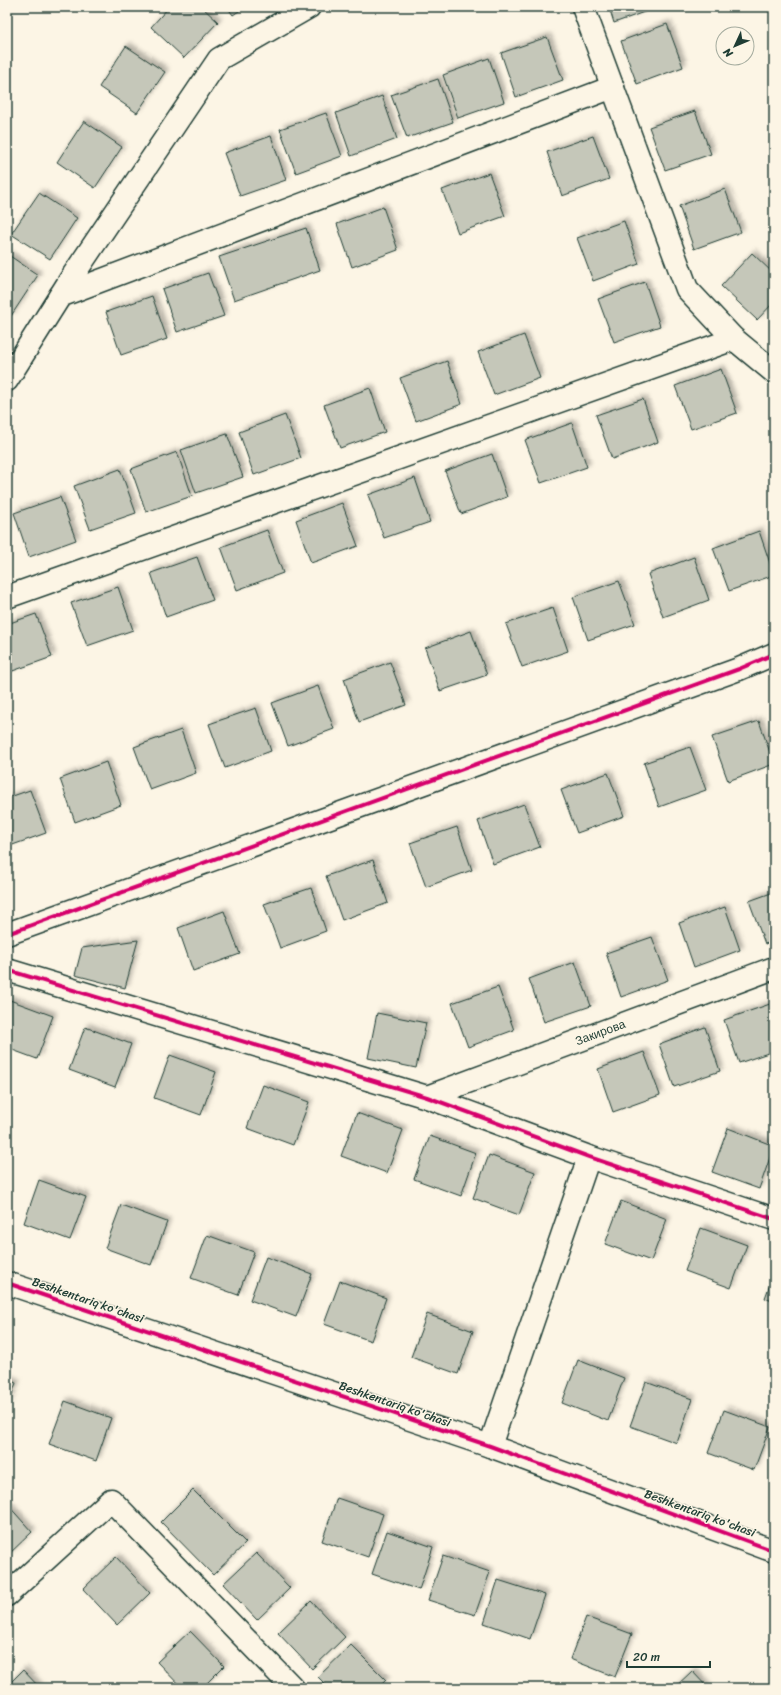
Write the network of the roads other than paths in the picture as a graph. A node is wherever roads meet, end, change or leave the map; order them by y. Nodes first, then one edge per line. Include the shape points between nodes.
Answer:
1 (309, 7) edge
2 (584, 7) edge
3 (613, 87) junction
4 (60, 296) junction
5 (734, 339) junction
6 (774, 372) edge
7 (7, 380) edge
8 (7, 597) edge
9 (774, 654) edge
10 (7, 934) edge
11 (774, 968) edge
12 (7, 970) edge
13 (427, 1097) junction
14 (589, 1158) junction
15 (774, 1218) edge
16 (7, 1283) edge
17 (490, 1446) junction
18 (774, 1551) edge
19 (7, 1595) edge
20 (293, 1688) edge

1 - 4 street via 219,59
2 - 3 street
3 - 4 street
3 - 5 street via 687,289
4 - 7 street
5 - 6 street
5 - 8 street
9 - 10 street via 739,669
11 - 13 street, Закирова
12 - 13 street
13 - 14 street
14 - 15 street
14 - 17 street
16 - 17 street, Beshkentariq ko'chasi
17 - 18 street, Beshkentariq ko'chasi
19 - 20 street via 111,1500

